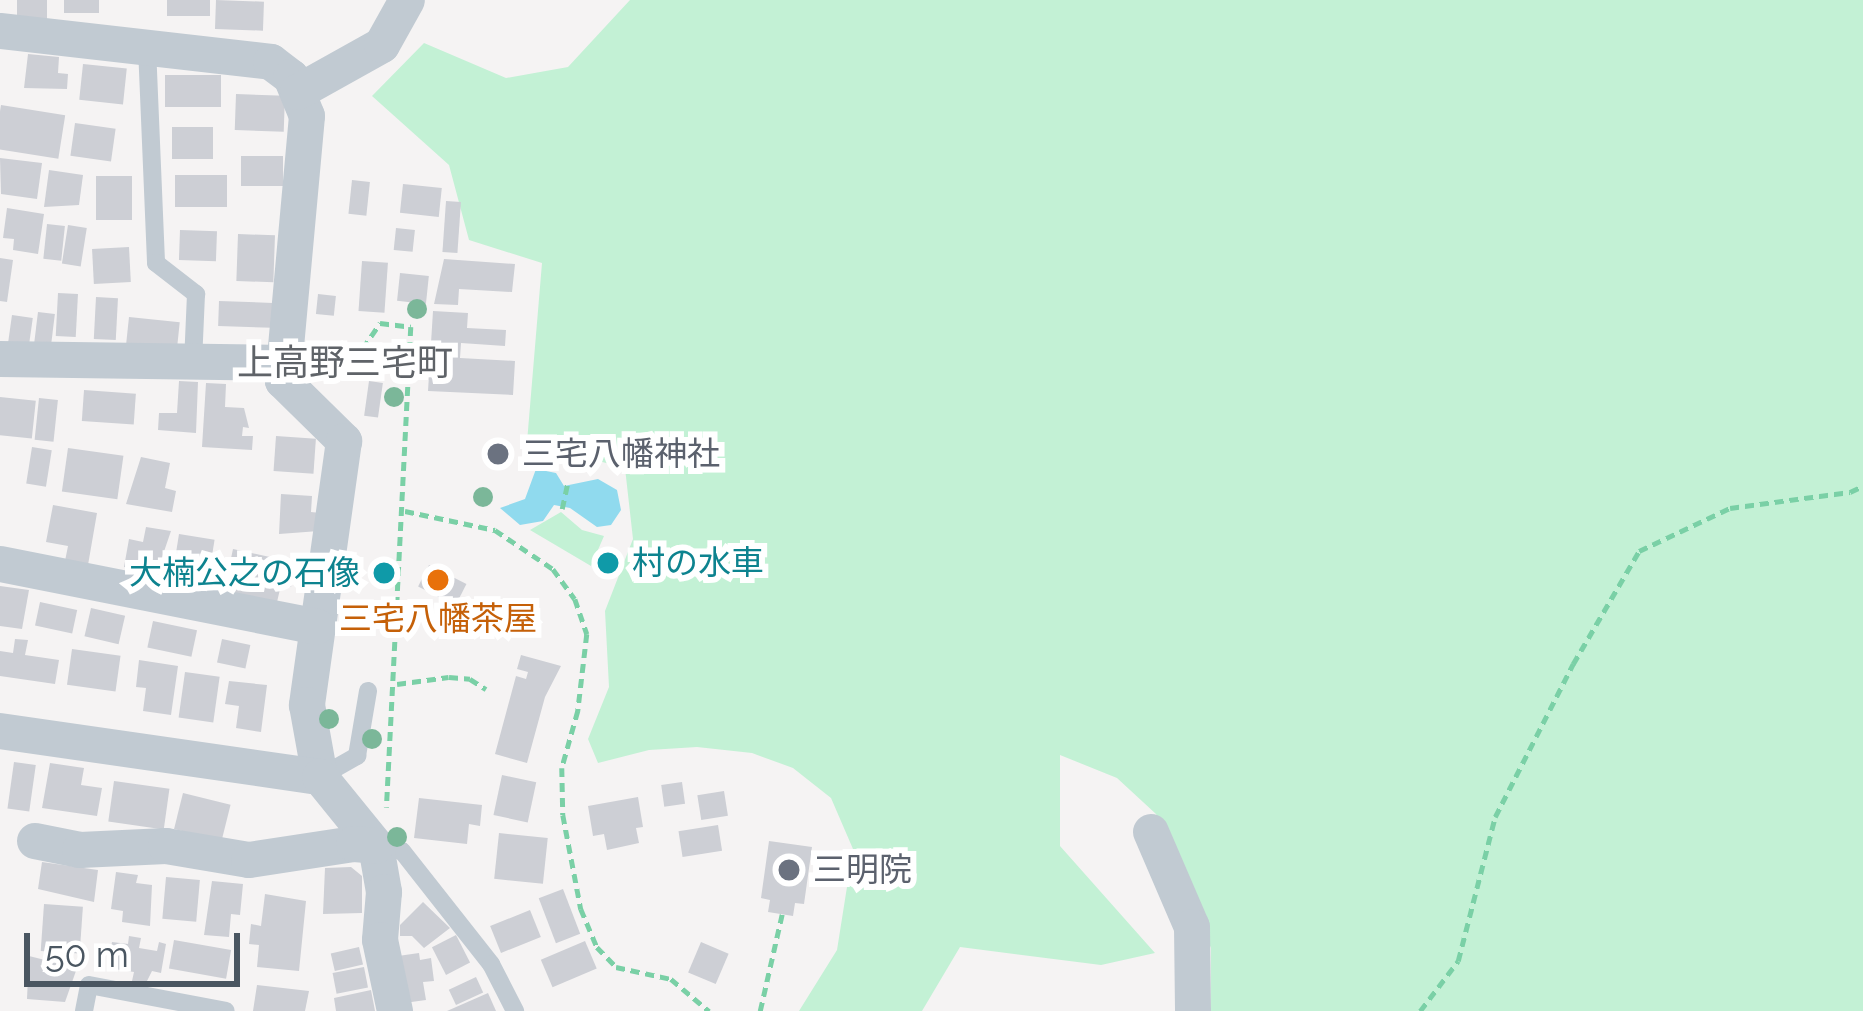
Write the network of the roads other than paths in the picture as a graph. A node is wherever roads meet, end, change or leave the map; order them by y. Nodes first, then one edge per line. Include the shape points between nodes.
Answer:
1 (392, 5) edge
2 (0, 31) edge
3 (147, 47) junction
4 (298, 92) junction
5 (0, 359) edge
6 (193, 362) junction
7 (293, 362) junction
8 (0, 564) edge
9 (317, 627) junction
10 (368, 691) dead end
11 (0, 731) edge
12 (320, 777) junction
13 (1151, 832) dead end
14 (381, 837) junction
15 (35, 842) dead end
16 (84, 1011) edge
17 (226, 1011) edge
18 (394, 1011) edge
19 (515, 1011) edge
20 (1193, 1011) edge

1 - 4 street via 382,45
2 - 3 street
3 - 4 street via 272,62
3 - 6 lane via 156,263 196,294
4 - 7 street via 307,116
5 - 6 street
6 - 7 street
7 - 9 street via 283,381 344,441
8 - 9 street
9 - 12 street via 308,705
10 - 12 lane via 357,756
11 - 12 street
12 - 14 street
13 - 20 street via 1192,927
14 - 15 street via 249,860 166,846 80,850
14 - 18 street via 380,940
14 - 19 lane via 402,851 491,964
16 - 17 lane via 89,985

